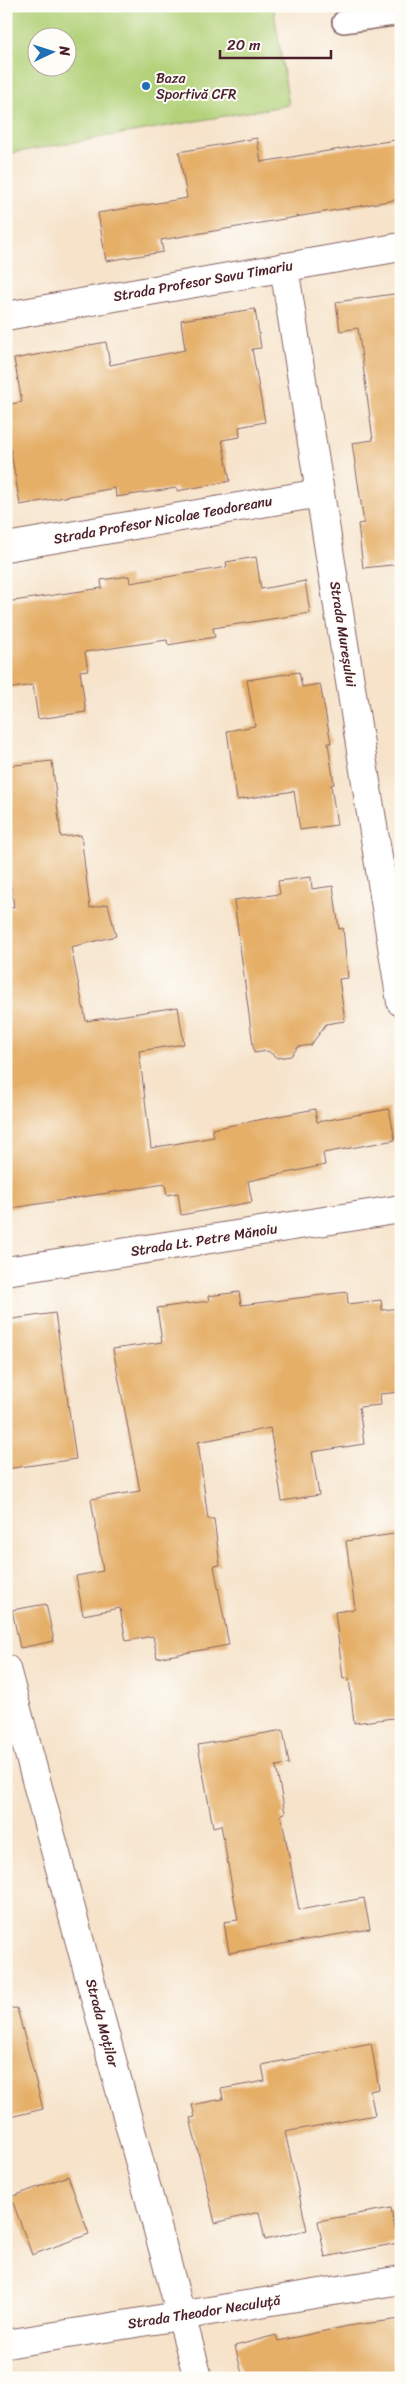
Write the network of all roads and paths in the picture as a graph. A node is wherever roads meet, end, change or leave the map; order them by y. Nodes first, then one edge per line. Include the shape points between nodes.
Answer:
1 (401, 14) edge
2 (343, 22) dead end
3 (401, 247) edge
4 (284, 267) junction
5 (6, 316) edge
6 (320, 493) junction
7 (6, 547) edge
8 (401, 1002) edge
9 (401, 1209) edge
10 (6, 1271) edge
11 (6, 1669) edge
12 (401, 2280) edge
13 (181, 2316) junction
14 (6, 2344) edge
15 (198, 2378) edge

1 - 2 lane
3 - 4 street, Strada Profesor Savu Timariu
4 - 5 street, Strada Profesor Savu Timariu
4 - 6 street, Strada Mureșului
6 - 7 street, Strada Profesor Nicolae Teodoreanu
6 - 8 street, Strada Mureșului
9 - 10 street, Strada Lt. Petre Mănoiu
11 - 13 street, Strada Moților
12 - 13 street, Strada Theodor Neculuță
13 - 14 street, Strada Theodor Neculuță
13 - 15 street, Strada Moților

